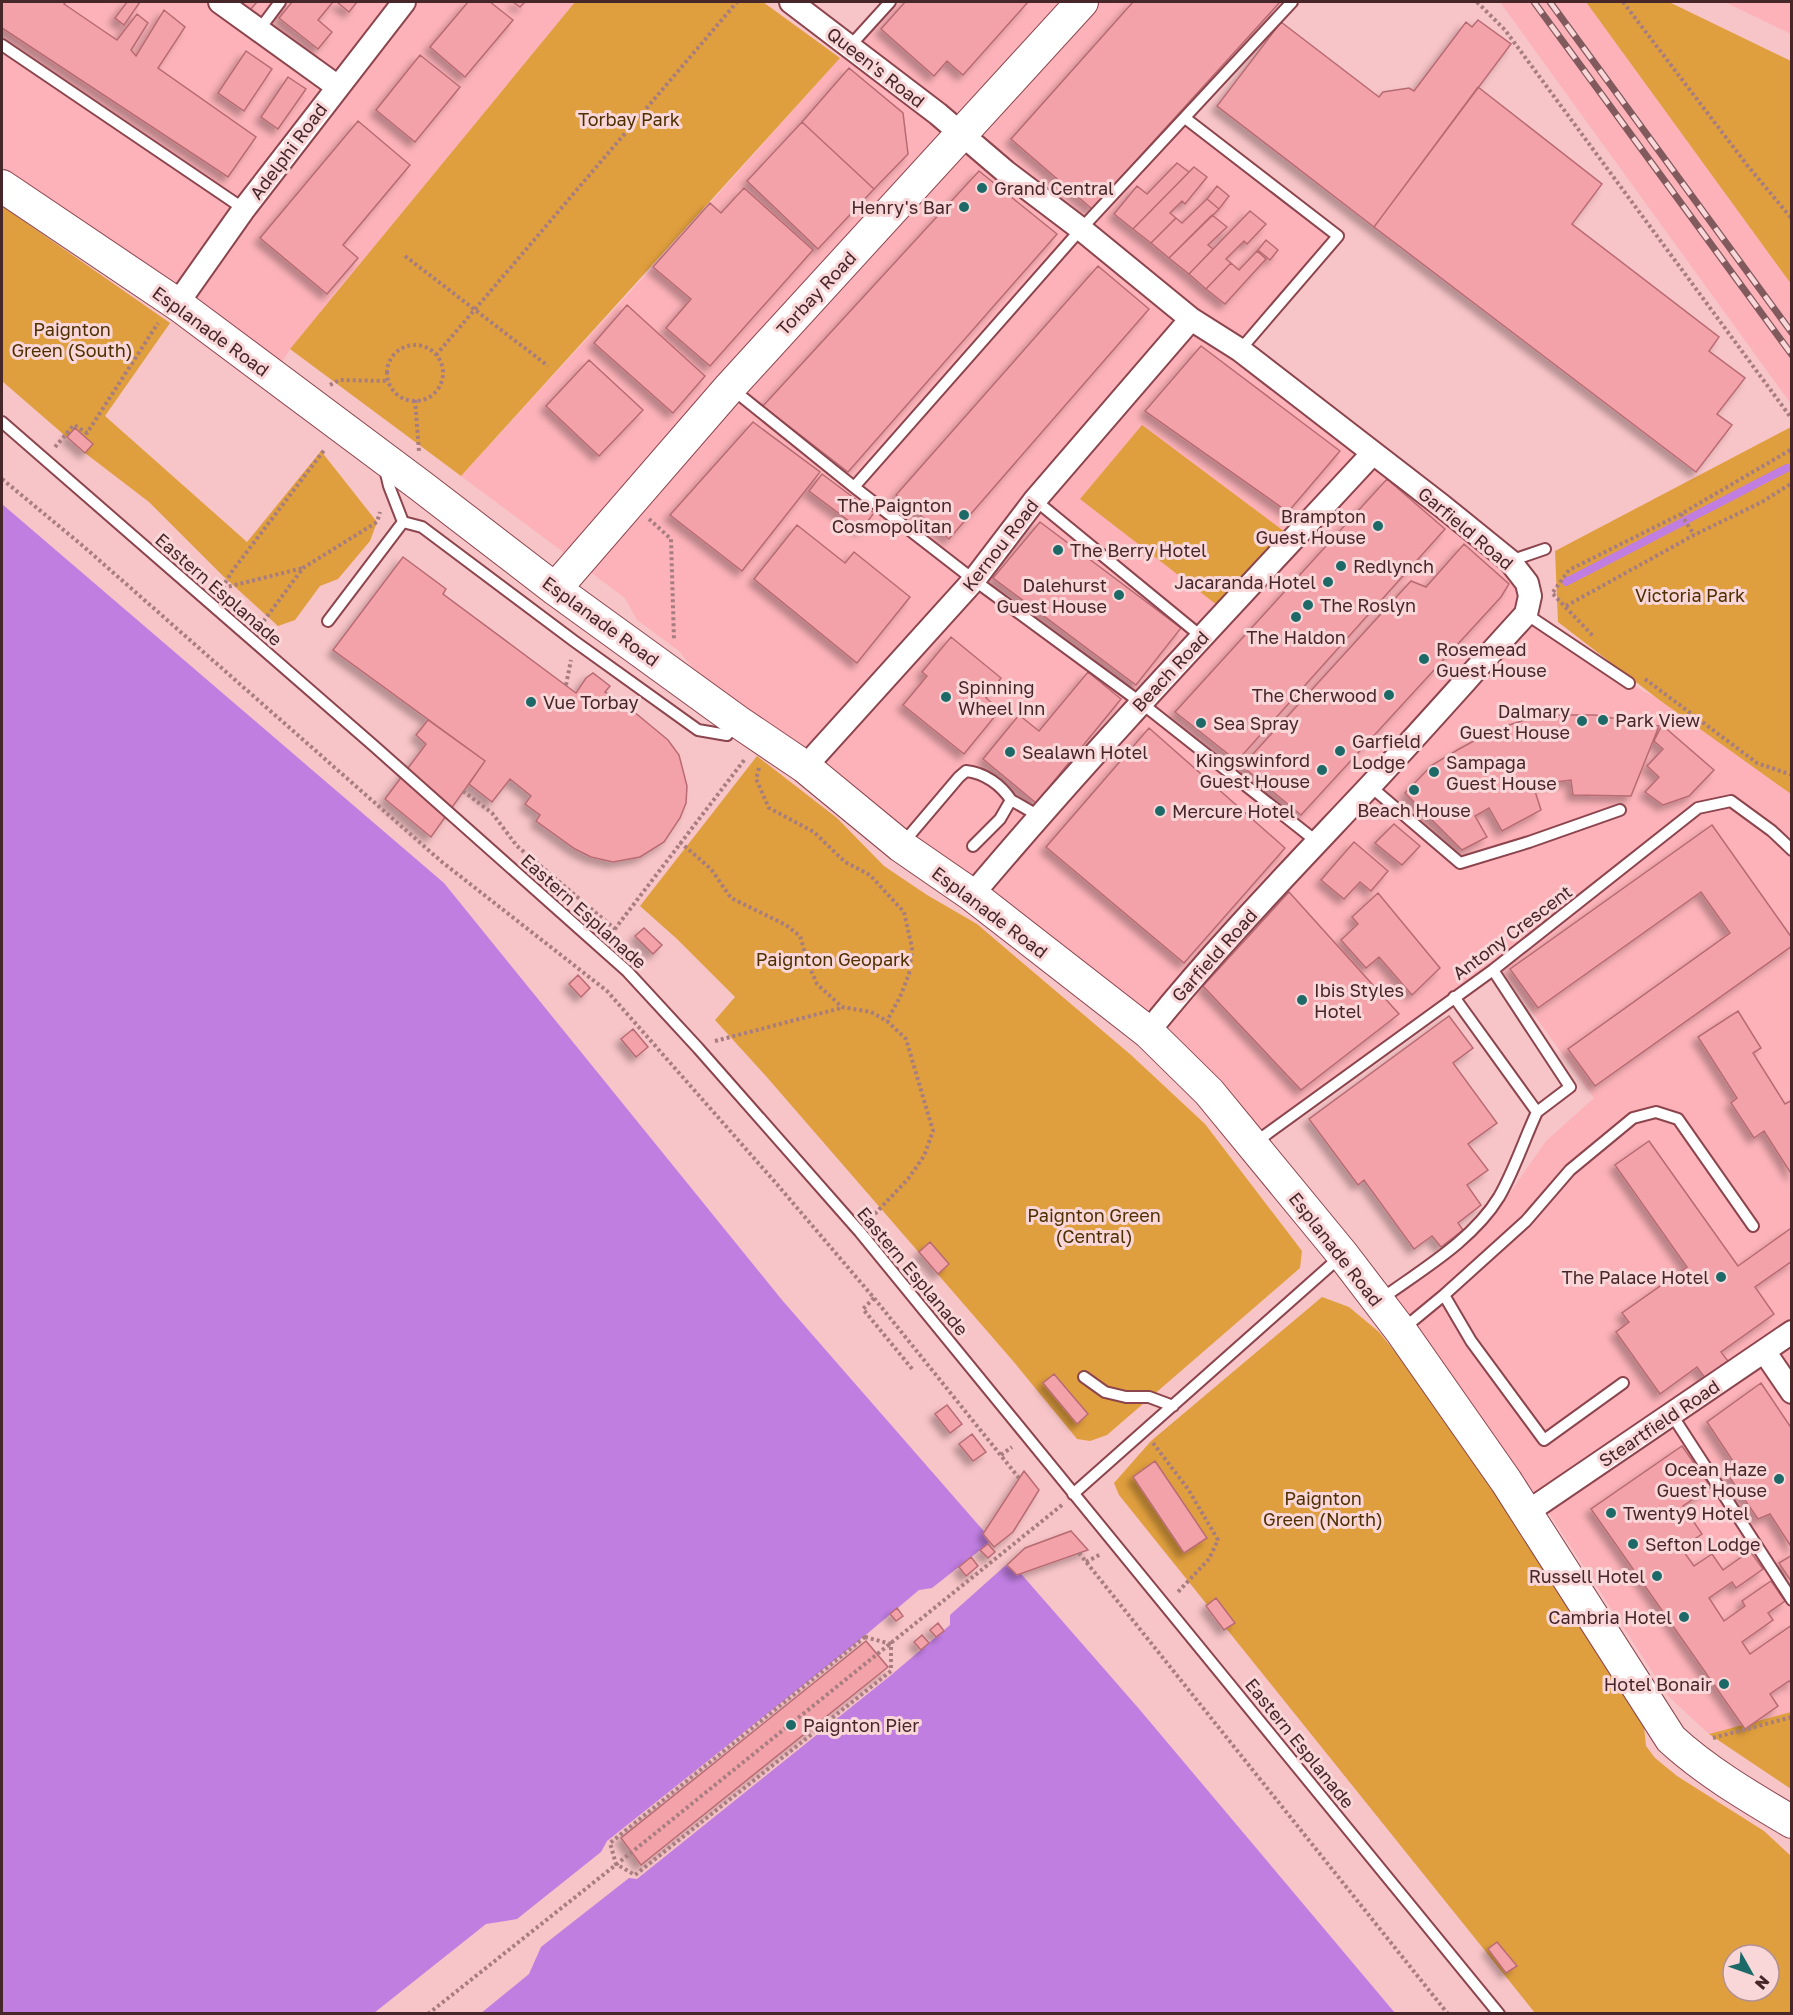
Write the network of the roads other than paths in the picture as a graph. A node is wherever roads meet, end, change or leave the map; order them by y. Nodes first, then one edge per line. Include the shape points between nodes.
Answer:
1 (220, 2) edge
2 (280, 2) edge
3 (404, 2) edge
4 (790, 2) edge
5 (890, 2) edge
6 (1082, 2) edge
7 (1292, 2) edge
8 (259, 30) junction
9 (2, 45) edge
10 (850, 46) junction
11 (338, 87) junction
12 (1185, 118) junction
13 (961, 134) junction
14 (2, 186) edge
15 (244, 209) junction
16 (1081, 230) junction
17 (178, 305) junction
18 (1191, 319) junction
19 (1240, 350) junction
20 (730, 387) junction
21 (2, 422) edge
22 (1373, 453) junction
23 (386, 471) junction
24 (854, 487) junction
25 (1035, 500) junction
26 (403, 522) junction
27 (1545, 549) dead end
28 (1510, 561) junction
29 (974, 580) junction
30 (555, 589) junction
31 (1526, 614) junction
32 (328, 621) dead end
33 (1202, 637) junction
34 (1629, 683) dead end
35 (1140, 702) junction
36 (737, 720) junction
37 (805, 767) junction
38 (1370, 786) junction
39 (1011, 800) junction
40 (1620, 810) dead end
41 (1039, 816) junction
42 (1316, 842) junction
43 (901, 846) junction
44 (973, 846) dead end
45 (1791, 850) edge
46 (972, 895) junction
47 (1493, 970) junction
48 (1454, 997) junction
49 (1148, 1032) junction
50 (1536, 1112) junction
51 (1253, 1144) junction
52 (1753, 1226) dead end
53 (1343, 1255) junction
54 (1444, 1295) junction
55 (1378, 1302) junction
56 (1401, 1331) junction
57 (1791, 1332) edge
58 (1764, 1351) junction
59 (1084, 1377) dead end
60 (1623, 1383) dead end
61 (1791, 1392) edge
62 (1173, 1406) junction
63 (1672, 1415) junction
64 (1073, 1494) junction
65 (1526, 1513) junction
66 (1791, 1600) edge
67 (1791, 1822) edge
68 (1499, 2013) edge

1 - 8 street
2 - 8 lane
3 - 11 street, Adelphi Road
4 - 10 street, Queen's Road
5 - 10 lane
6 - 13 main road, Torbay Road
7 - 12 lane
8 - 11 street
9 - 15 lane
10 - 13 street, Queen's Road
11 - 15 street, Adelphi Road
12 - 16 lane
12 - 19 lane via 1338,236
13 - 16 street, Garfield Road
13 - 20 main road, Torbay Road
14 - 17 main road, Esplanade Road
15 - 17 street, Adelphi Road
16 - 18 street, Garfield Road
16 - 24 lane
17 - 23 main road, Esplanade Road via 340,426
18 - 19 street, Garfield Road
18 - 25 street, Kernou Road
19 - 22 street, Garfield Road
20 - 24 lane
20 - 30 main road, Torbay Road
21 - 64 lane, Eastern Esplanade via 627,971 860,1232
22 - 28 street, Garfield Road
22 - 33 street, Beach Road
23 - 26 lane
23 - 30 main road, Esplanade Road via 421,486
24 - 29 lane
25 - 29 street, Kernou Road
25 - 33 lane
26 - 32 lane
26 - 36 lane via 422,527 698,730 727,735
27 - 28 lane
28 - 31 street, Garfield Road via 1527,583 1530,596
29 - 35 lane
29 - 37 street, Kernou Road
30 - 36 main road, Esplanade Road
31 - 34 lane
31 - 38 street, Garfield Road
33 - 35 street, Beach Road
35 - 41 street, Beach Road
35 - 42 lane
36 - 37 main road, Esplanade Road
37 - 43 main road, Esplanade Road
38 - 40 lane via 1460,863
38 - 42 street, Garfield Road
39 - 41 lane
39 - 43 lane via 981,774 966,771
39 - 44 lane via 1000,819
41 - 46 street, Beach Road
42 - 49 street, Garfield Road
43 - 46 main road, Esplanade Road
45 - 47 lane, Antony Crescent via 1731,801 1698,808
46 - 49 main road, Esplanade Road
47 - 48 lane, Antony Crescent
47 - 50 lane via 1570,1087
48 - 50 lane
48 - 51 lane, Antony Crescent
49 - 51 main road, Esplanade Road via 1209,1092
50 - 55 lane via 1499,1196 1481,1220 1455,1245
51 - 53 main road, Esplanade Road
52 - 54 lane via 1678,1119 1656,1112 1633,1118 1570,1170 1526,1221
53 - 55 main road, Esplanade Road
53 - 62 lane
54 - 56 lane
54 - 60 lane via 1471,1341 1544,1440
55 - 56 main road, Esplanade Road
56 - 65 main road, Esplanade Road
57 - 58 street, Steartfield Road
58 - 61 street
58 - 63 street, Steartfield Road
59 - 62 lane via 1105,1392 1149,1397
62 - 64 lane
63 - 65 street, Steartfield Road
63 - 66 lane
64 - 68 lane, Eastern Esplanade
65 - 67 main road, Esplanade Road via 1671,1739 1701,1764

